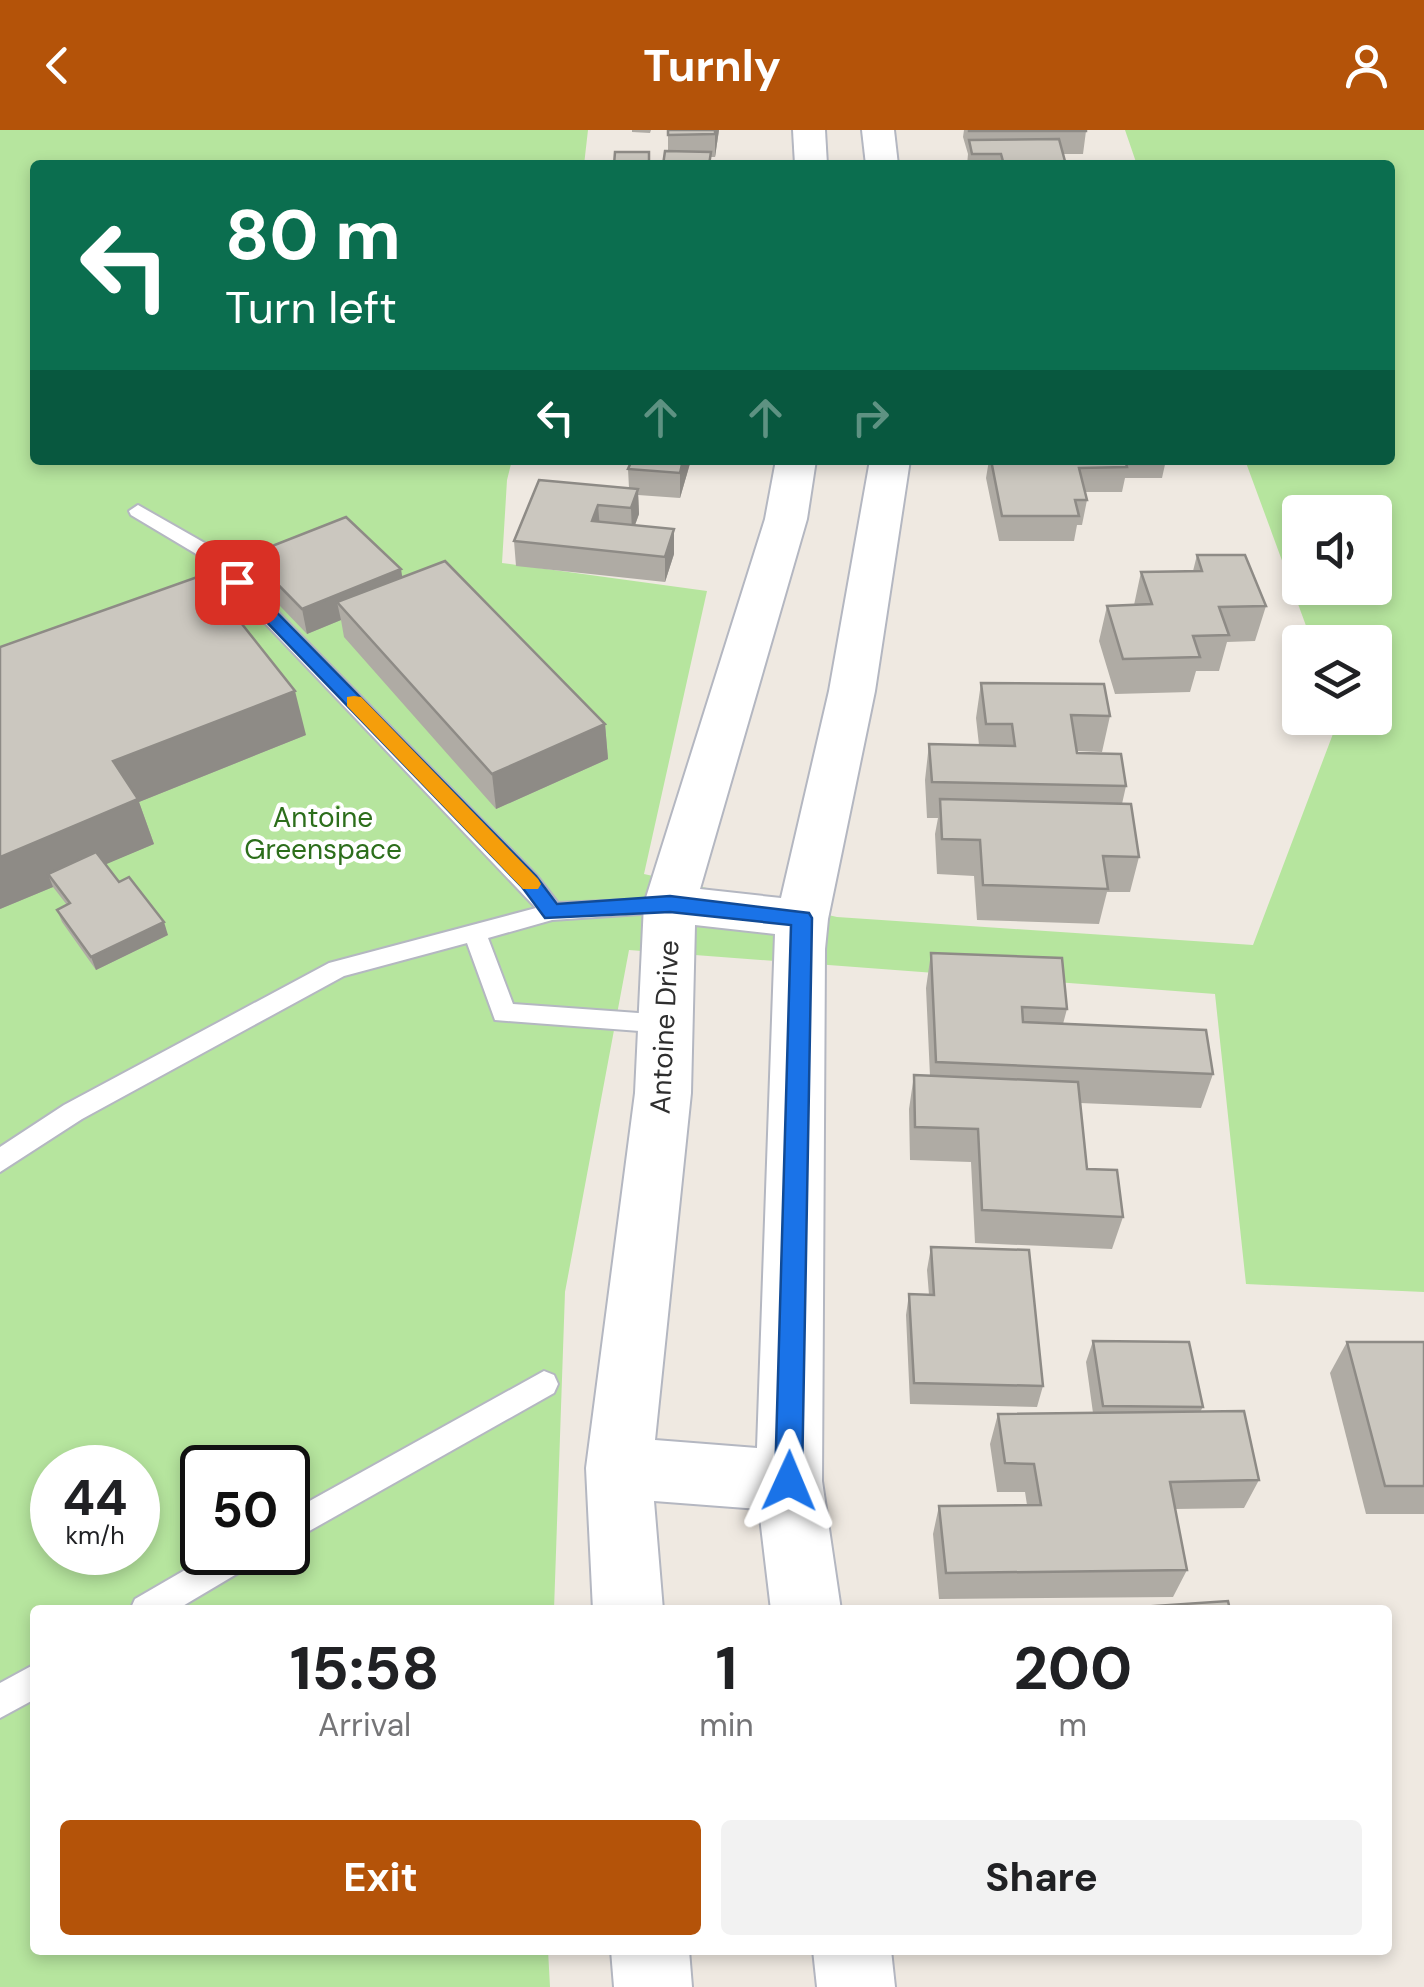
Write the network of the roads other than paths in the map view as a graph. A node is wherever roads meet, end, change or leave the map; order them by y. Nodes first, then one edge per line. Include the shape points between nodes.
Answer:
1 (809, 130) edge
2 (878, 130) edge
3 (811, 160) edge
4 (881, 160) edge
5 (795, 465) edge
6 (889, 465) edge
7 (138, 512) dead end
8 (670, 904) junction
9 (552, 912) junction
10 (802, 918) junction
11 (475, 934) junction
12 (666, 1024) junction
13 (0, 1162) edge
14 (544, 1384) dead end
15 (618, 1468) junction
16 (789, 1481) junction
17 (310, 1517) edge
18 (206, 1575) edge
19 (155, 1605) edge
20 (628, 1605) edge
21 (805, 1605) edge
22 (30, 1683) edge
23 (0, 1702) edge
24 (650, 1955) edge
25 (853, 1955) edge
26 (653, 1987) edge
27 (856, 1987) edge

1 - 3 main road
2 - 4 main road
5 - 8 main road, Antoine Drive via 786,519
6 - 10 main road via 852,691
7 - 9 lane via 210,554
8 - 9 lane
8 - 10 main road
8 - 12 main road, Antoine Drive
9 - 11 lane
10 - 16 main road
11 - 12 lane via 504,1013
11 - 13 lane via 336,969 73,1112
12 - 15 main road, Antoine Drive
14 - 17 lane
15 - 16 main road
15 - 20 main road, Antoine Drive
16 - 21 main road
18 - 19 lane
22 - 23 lane
24 - 26 main road
25 - 27 main road

